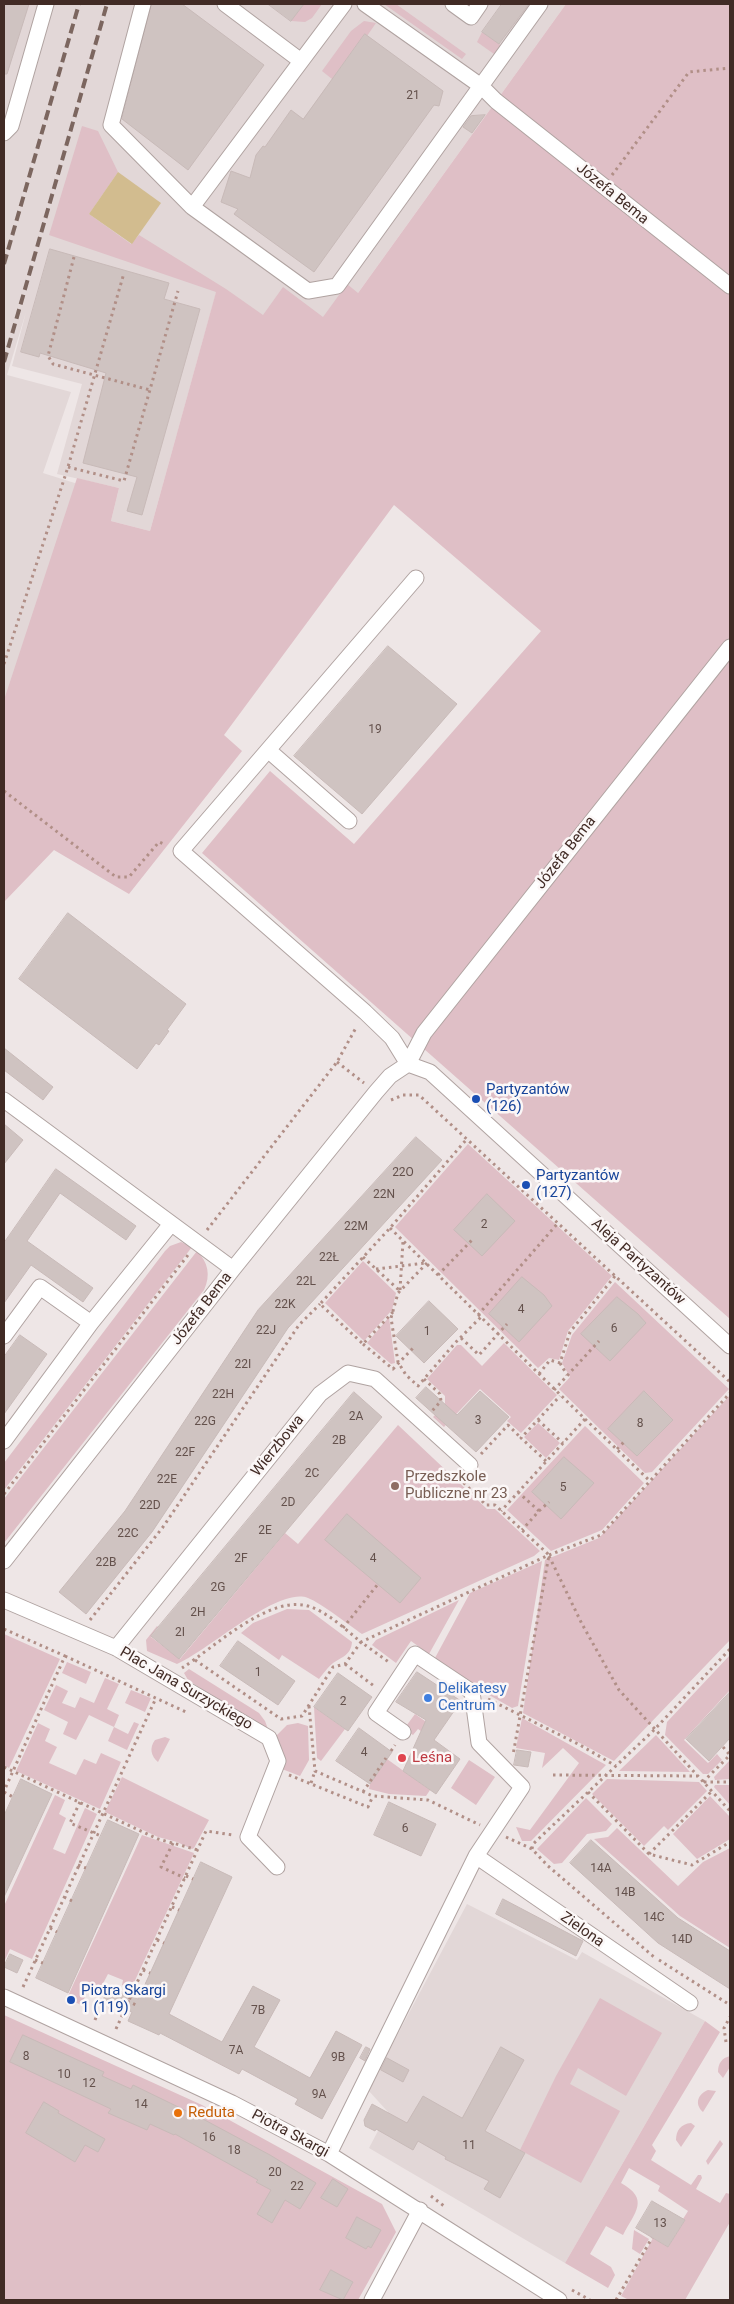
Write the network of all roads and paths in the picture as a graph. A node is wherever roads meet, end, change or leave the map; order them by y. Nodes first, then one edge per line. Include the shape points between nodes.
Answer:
1 (46, 4) edge
2 (143, 4) edge
3 (225, 4) edge
4 (344, 4) edge
5 (365, 4) edge
6 (453, 4) edge
7 (480, 4) edge
8 (540, 4) edge
9 (301, 61) junction
10 (730, 68) edge
11 (481, 86) junction
12 (4, 133) edge
13 (603, 187) junction
14 (192, 207) junction
15 (74, 257) dead end
16 (124, 273) dead end
17 (730, 286) edge
18 (178, 291) dead end
19 (94, 375) junction
20 (150, 390) junction
21 (68, 468) junction
22 (416, 578) dead end
23 (730, 647) edge
24 (4, 664) edge
25 (268, 750) junction
26 (4, 791) edge
27 (349, 821) dead end
28 (181, 851) junction
29 (337, 1062) dead end
30 (408, 1064) junction
31 (376, 1092) junction
32 (4, 1100) edge
33 (466, 1140) junction
34 (558, 1223) junction
35 (171, 1224) junction
36 (390, 1228) junction
37 (472, 1240) dead end
38 (403, 1241) junction
39 (363, 1257) junction
40 (426, 1263) junction
41 (402, 1266) junction
42 (233, 1269) junction
43 (376, 1269) junction
44 (438, 1275) junction
45 (614, 1276) junction
46 (400, 1291) junction
47 (320, 1304) junction
48 (393, 1312) junction
49 (479, 1316) junction
50 (91, 1323) junction
51 (508, 1324) dead end
52 (498, 1334) junction
53 (4, 1336) edge
54 (461, 1338) junction
55 (599, 1341) dead end
56 (363, 1344) junction
57 (730, 1346) edge
58 (414, 1347) dead end
59 (398, 1362) junction
60 (560, 1363) junction
61 (539, 1374) junction
62 (568, 1375) junction
63 (424, 1380) junction
64 (730, 1382) edge
65 (554, 1390) junction
66 (730, 1393) edge
67 (560, 1396) junction
68 (428, 1415) dead end
69 (585, 1419) junction
70 (538, 1420) junction
71 (521, 1438) junction
72 (626, 1440) dead end
73 (4, 1441) edge
74 (563, 1443) junction
75 (616, 1449) junction
76 (546, 1461) junction
77 (474, 1462) joint
78 (453, 1473) dead end
79 (650, 1481) junction
80 (518, 1492) junction
81 (549, 1502) dead end
82 (501, 1511) junction
83 (539, 1511) junction
84 (522, 1530) junction
85 (549, 1555) junction
86 (4, 1561) edge
87 (378, 1584) dead end
88 (4, 1600) edge
89 (343, 1628) junction
90 (4, 1629) edge
91 (80, 1632) junction
92 (362, 1642) junction
93 (116, 1648) junction
94 (730, 1649) edge
95 (65, 1656) junction
96 (195, 1660) junction
97 (345, 1664) junction
98 (403, 1672) junction
99 (173, 1682) junction
100 (472, 1692) junction
101 (387, 1696) junction
102 (156, 1698) junction
103 (309, 1706) junction
104 (188, 1712) dead end
105 (520, 1714) junction
106 (654, 1730) junction
107 (403, 1732) dead end
108 (722, 1747) dead end
109 (730, 1755) edge
110 (386, 1758) dead end
111 (616, 1766) junction
112 (4, 1767) edge
113 (275, 1769) junction
114 (13, 1771) junction
115 (315, 1771) junction
116 (507, 1772) junction
117 (552, 1775) dead end
118 (606, 1775) junction
119 (697, 1776) junction
120 (703, 1782) junction
121 (730, 1782) edge
122 (311, 1784) junction
123 (712, 1791) junction
124 (4, 1792) edge
125 (363, 1792) junction
126 (588, 1792) junction
127 (373, 1796) junction
128 (13, 1797) dead end
129 (80, 1802) junction
130 (730, 1811) edge
131 (102, 1812) junction
132 (492, 1831) junction
133 (92, 1833) junction
134 (100, 1836) dead end
135 (248, 1837) junction
136 (730, 1842) edge
137 (172, 1843) junction
138 (532, 1849) junction
139 (198, 1850) junction
140 (649, 1854) junction
141 (476, 1856) junction
142 (78, 1865) junction
143 (277, 1867) dead end
144 (86, 1868) dead end
145 (186, 1877) junction
146 (193, 1879) dead end
147 (64, 1897) junction
148 (72, 1901) dead end
149 (172, 1907) junction
150 (179, 1910) dead end
151 (50, 1928) junction
152 (57, 1932) dead end
153 (157, 1940) junction
154 (164, 1943) dead end
155 (36, 1960) junction
156 (43, 1963) dead end
157 (143, 1970) junction
158 (150, 1973) dead end
159 (23, 1987) dead end
160 (4, 1998) edge
161 (129, 2002) junction
162 (690, 2003) dead end
163 (136, 2005) dead end
164 (730, 2005) edge
165 (730, 2017) edge
166 (95, 2020) dead end
167 (116, 2029) dead end
168 (726, 2042) dead end
169 (328, 2154) junction
170 (420, 2210) junction
171 (652, 2238) dead end
172 (372, 2300) edge
173 (559, 2300) edge
174 (616, 2300) edge

1 - 12 street via 11,126
2 - 14 street via 111,125
3 - 9 street
4 - 9 street
5 - 11 street, Józefa Bema
6 - 7 street via 471,17
8 - 11 street
9 - 14 street
10 - 13 path via 689,72
11 - 13 street, Józefa Bema
11 - 14 street via 337,286 308,291
13 - 17 street, Józefa Bema
15 - 19 path via 48,356 53,364
16 - 19 path
18 - 20 path
19 - 20 path
19 - 21 path
20 - 21 path via 124,481
21 - 24 path
22 - 25 street
23 - 30 street, Józefa Bema via 424,1033
25 - 27 street
25 - 28 street
26 - 28 path via 116,877 129,877 159,842
28 - 30 street via 365,1012 392,1038
29 - 31 path
30 - 31 street, Józefa Bema via 390,1076
30 - 57 street, Aleja Partyzantów via 430,1072
31 - 33 path via 388,1102 403,1095 419,1095
31 - 42 street, Józefa Bema
32 - 35 street
33 - 34 path
33 - 36 path
34 - 45 path
34 - 49 path
35 - 42 street
35 - 50 street
36 - 38 path
36 - 39 path
37 - 44 path
38 - 40 path
38 - 41 path
39 - 43 path
39 - 47 path
40 - 41 path
40 - 44 path
40 - 46 path
41 - 43 path
41 - 46 path
42 - 86 street, Józefa Bema
43 - 46 path
44 - 49 path
45 - 60 path via 570,1332
45 - 64 path
46 - 48 path
47 - 56 path
47 - 91 path via 299,1325 163,1527
48 - 56 path
48 - 59 path via 391,1318
49 - 52 path
49 - 54 path
50 - 53 street via 40,1287
50 - 73 street
51 - 52 path
52 - 54 path via 479,1355
52 - 61 path
54 - 63 path
55 - 62 path
56 - 59 path via 393,1368
58 - 59 path
59 - 63 path via 418,1386
60 - 61 path via 550,1360
60 - 62 path
61 - 65 path
62 - 65 path
63 - 68 path via 440,1394 441,1402
65 - 67 path
66 - 79 path
67 - 69 path
67 - 70 path
69 - 74 path
69 - 75 path
70 - 71 path
70 - 74 path
71 - 76 path
71 - 77 path via 508,1425
72 - 75 path
74 - 76 path
75 - 79 path
76 - 80 path
77 - 93 street, Wierzbowa via 375,1379 348,1373 320,1394
78 - 82 path via 486,1505 495,1505
79 - 85 path via 601,1535
80 - 82 path
80 - 83 path
81 - 83 path
82 - 84 path
83 - 84 path
84 - 85 path
85 - 92 path
85 - 105 path
85 - 106 path via 619,1690
87 - 89 path
88 - 91 street, Plac Jana Surzyckiego
89 - 92 path
89 - 96 path via 309,1606 285,1604 259,1615
90 - 95 path
91 - 93 street, Plac Jana Surzyckiego
92 - 97 path
92 - 98 path
93 - 99 street, Plac Jana Surzyckiego
94 - 106 path
95 - 102 path
95 - 114 path
96 - 99 path via 179,1669
96 - 103 path via 281,1719 302,1716
97 - 101 path
97 - 103 path via 333,1667
98 - 100 street via 416,1654
98 - 101 street
99 - 113 street, Plac Jana Surzyckiego via 270,1738 278,1761
100 - 105 path
100 - 116 street via 479,1743
101 - 107 street via 376,1713
102 - 104 path
102 - 131 path
103 - 115 path
105 - 111 path
105 - 116 path via 512,1763
106 - 111 path
106 - 119 path
108 - 109 path
109 - 120 path
110 - 125 path
111 - 118 path
112 - 114 path
113 - 122 path
113 - 135 street, Plac Jana Surzyckiego
114 - 124 path
114 - 129 path
115 - 122 path
115 - 125 path
116 - 132 street via 522,1786
117 - 118 path
118 - 119 path
118 - 126 path
119 - 120 path
120 - 121 path
120 - 123 path
122 - 127 path via 368,1807
123 - 130 path
123 - 140 path
124 - 128 path
125 - 127 path
126 - 138 path via 533,1844
126 - 140 path
127 - 132 path via 428,1800
129 - 131 path
129 - 133 path via 70,1823
131 - 133 path
131 - 137 path
132 - 138 path
132 - 141 street
133 - 134 path
133 - 142 path
135 - 139 path via 206,1831
135 - 143 street
136 - 140 path via 692,1865
137 - 139 path
137 - 145 path via 161,1867
138 - 164 path via 654,1957
139 - 145 path
141 - 162 street, Zielona
141 - 169 street
142 - 144 path
142 - 147 path
145 - 146 path
145 - 149 path
147 - 148 path
147 - 151 path
149 - 150 path
149 - 153 path
151 - 152 path
151 - 155 path
153 - 154 path
153 - 157 path
155 - 156 path
155 - 159 path
157 - 158 path
157 - 161 path
160 - 169 street, Piotra Skargi via 232,2103
161 - 163 path
161 - 166 path via 98,2012
161 - 167 path
165 - 168 path via 724,2028
169 - 170 street, Piotra Skargi
170 - 172 street
170 - 173 street, Piotra Skargi
171 - 174 path

